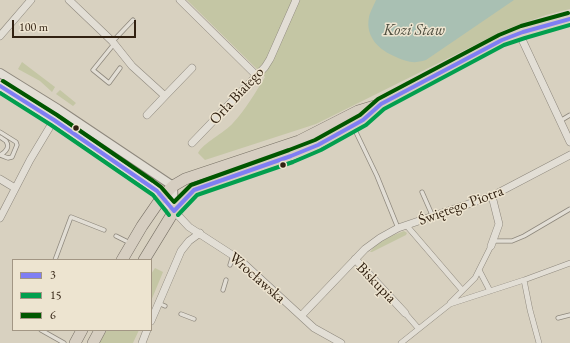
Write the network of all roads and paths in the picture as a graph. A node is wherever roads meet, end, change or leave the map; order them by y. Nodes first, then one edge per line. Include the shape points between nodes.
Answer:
1 (30, 0) edge
2 (69, 0) edge
3 (180, 0) edge
4 (296, 0) edge
5 (570, 19) edge
6 (133, 20) dead end
7 (518, 33) junction
8 (0, 36) edge
9 (113, 43) junction
10 (120, 68) dead end
11 (192, 68) dead end
12 (0, 73) edge
13 (257, 76) junction
14 (0, 86) edge
15 (165, 96) junction
16 (381, 104) junction
17 (570, 114) edge
18 (148, 116) dead end
19 (54, 120) junction
20 (560, 121) junction
21 (353, 125) junction
22 (0, 132) edge
23 (0, 137) edge
24 (570, 142) edge
25 (192, 143) dead end
26 (0, 155) edge
27 (570, 155) edge
28 (0, 179) edge
29 (173, 186) junction
30 (15, 188) junction
31 (422, 192) dead end
32 (492, 196) junction
33 (162, 197) junction
34 (570, 209) edge
35 (174, 211) junction
36 (433, 217) junction
37 (0, 218) edge
38 (407, 226) junction
39 (398, 228) junction
40 (104, 230) dead end
41 (200, 233) junction
42 (116, 236) dead end
43 (492, 243) junction
44 (131, 244) junction
45 (233, 255) junction
46 (56, 259) edge
47 (123, 259) edge
48 (145, 259) edge
49 (356, 259) junction
50 (570, 263) edge
51 (230, 265) dead end
52 (480, 270) junction
53 (226, 280) dead end
54 (524, 280) junction
55 (223, 290) dead end
56 (462, 290) junction
57 (490, 291) junction
58 (450, 304) junction
59 (405, 313) joint
60 (181, 314) dead end
61 (570, 315) edge
62 (301, 316) junction
63 (558, 318) dead end
64 (152, 319) edge
65 (194, 319) dead end
66 (418, 328) junction
67 (42, 331) edge
68 (81, 331) edge
69 (99, 331) edge
70 (147, 331) edge
71 (64, 343) edge
72 (75, 343) edge
73 (93, 343) edge
74 (142, 343) edge
75 (341, 343) edge
76 (401, 343) edge
77 (539, 343) edge

1 - 8 street
2 - 9 street
3 - 13 street
4 - 13 street, Orła Białego via 270,59
5 - 7 main road
6 - 9 lane
7 - 16 main road via 482,49
7 - 20 street
9 - 10 lane via 93,70 109,83
9 - 15 street via 132,66
11 - 15 street
12 - 29 street
13 - 25 street, Orła Białego
14 - 19 street, Wrocławska
15 - 18 street
16 - 21 main road
16 - 29 main road via 358,111 299,141 185,179
17 - 20 lane
19 - 30 street
19 - 33 street, Wrocławska
20 - 24 street
21 - 35 main road via 307,150 194,190
21 - 39 lane
22 - 26 lane via 17,145 12,157
23 - 26 lane via 7,144 6,151
27 - 32 street, Świętego Piotra
28 - 30 street
29 - 33 main road
29 - 35 street
30 - 37 street
31 - 36 lane
32 - 36 street, Świętego Piotra
32 - 43 street via 499,224
33 - 35 street, Wrocławska
33 - 44 main road
34 - 43 lane via 524,236 512,241
35 - 41 street, Wrocławska via 186,224
35 - 48 main road
36 - 38 street, Świętego Piotra
38 - 39 street, Świętego Piotra
38 - 56 street
39 - 49 street, Świętego Piotra via 376,240
40 - 46 lane via 71,217
41 - 45 street, Wrocławska
41 - 64 street via 180,251 162,304
42 - 44 lane
43 - 52 street
44 - 47 main road
45 - 51 lane
45 - 62 street, Wrocławska
49 - 59 street, Biskupia
49 - 62 street, Biskupia
50 - 54 street
52 - 56 street
52 - 57 street
53 - 55 lane
54 - 57 street
54 - 77 street
56 - 58 street
57 - 58 street
58 - 66 street
59 - 66 street, Biskupia
60 - 65 lane
61 - 63 lane
62 - 75 street, Wrocławska via 316,329
66 - 76 street
67 - 71 lane
68 - 72 main road
69 - 73 main road
70 - 74 street

